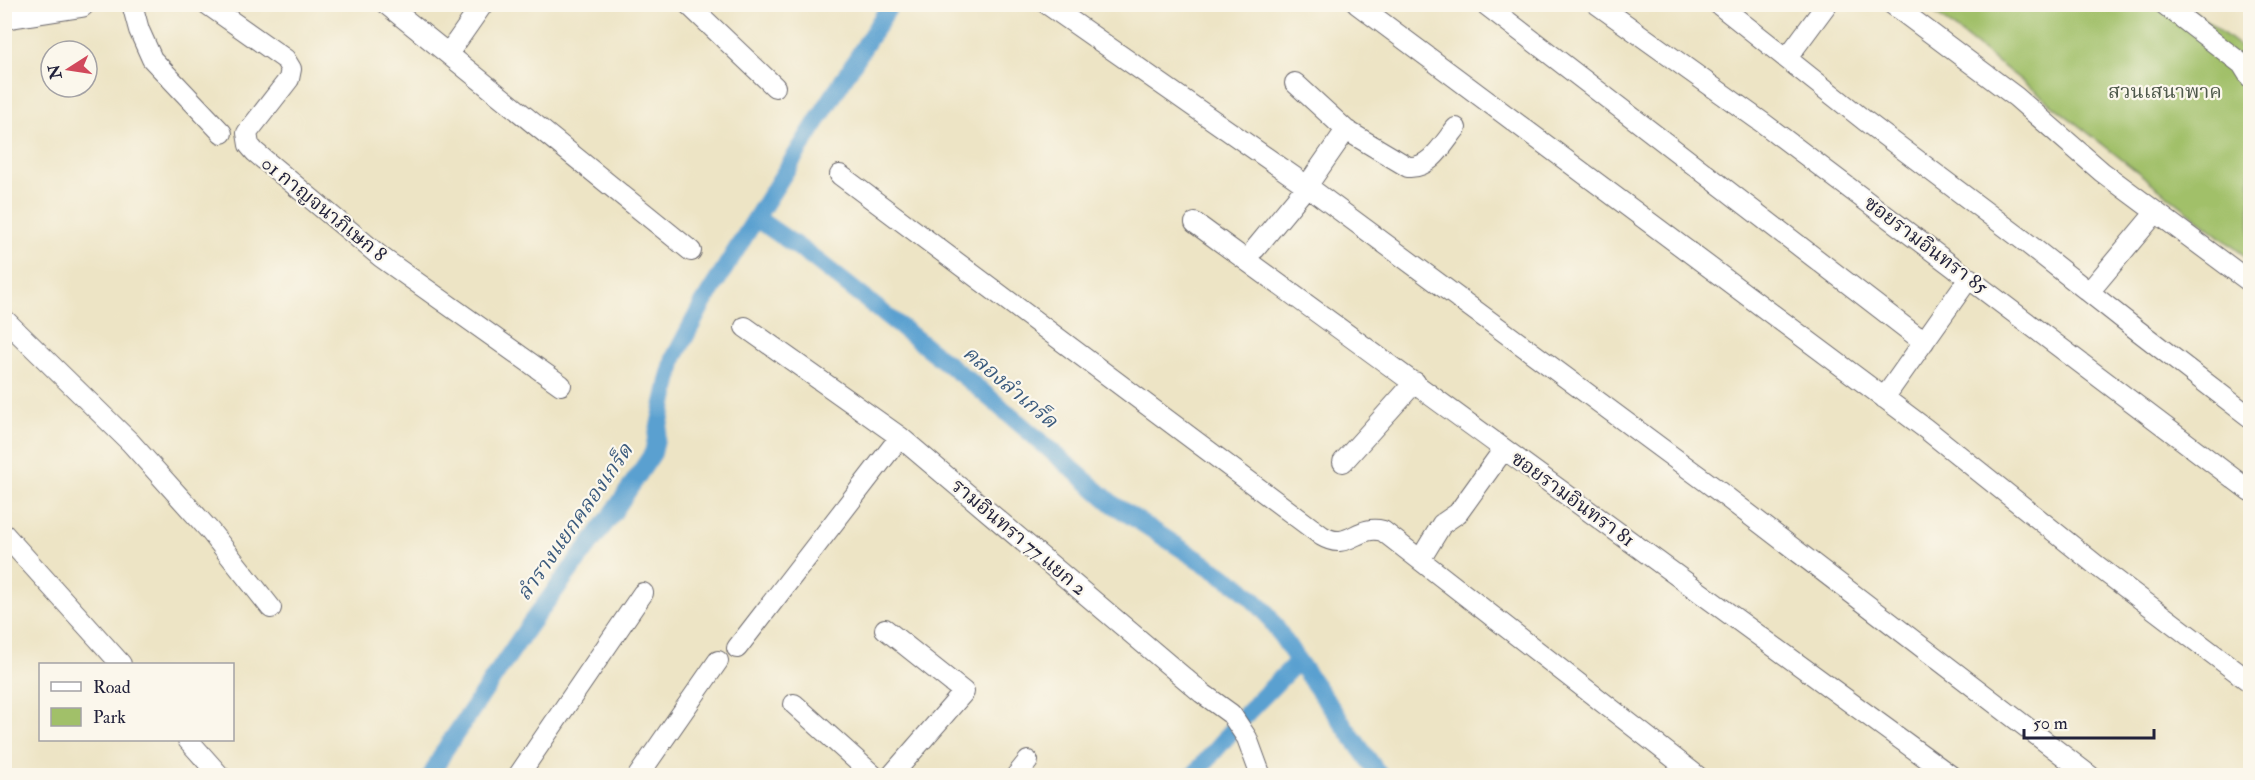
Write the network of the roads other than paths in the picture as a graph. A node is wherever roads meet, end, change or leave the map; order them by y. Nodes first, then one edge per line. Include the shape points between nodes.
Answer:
1 (81, 4) edge
2 (132, 4) edge
3 (207, 4) edge
4 (386, 4) edge
5 (483, 4) edge
6 (688, 4) edge
7 (1047, 4) edge
8 (1357, 4) edge
9 (1485, 4) edge
10 (1597, 4) edge
11 (1718, 4) edge
12 (1827, 4) edge
13 (1892, 4) edge
14 (2164, 4) edge
15 (4, 16) edge
16 (448, 54) junction
17 (1787, 58) junction
18 (2250, 77) edge
19 (1295, 83) dead end
20 (775, 87) dead end
21 (1456, 128) dead end
22 (1346, 130) junction
23 (222, 133) dead end
24 (840, 176) dead end
25 (1306, 186) junction
26 (2156, 212) junction
27 (1195, 223) dead end
28 (1255, 249) dead end
29 (691, 251) dead end
30 (1969, 278) junction
31 (2250, 282) edge
32 (2089, 292) junction
33 (4, 319) edge
34 (745, 327) dead end
35 (1924, 342) junction
36 (1415, 382) junction
37 (561, 385) dead end
38 (1884, 398) junction
39 (2250, 417) edge
40 (900, 437) junction
41 (1504, 449) junction
42 (1343, 462) dead end
43 (2250, 491) edge
44 (4, 534) edge
45 (1420, 560) junction
46 (643, 593) dead end
47 (272, 608) dead end
48 (885, 629) dead end
49 (736, 648) dead end
50 (718, 661) dead end
51 (120, 663) edge
52 (2250, 682) edge
53 (794, 704) dead end
54 (189, 741) edge
55 (220, 776) edge
56 (518, 776) edge
57 (638, 776) edge
58 (874, 776) edge
59 (891, 776) edge
60 (1261, 776) edge
61 (1697, 776) edge
62 (1951, 776) edge
63 (2090, 776) edge

1 - 15 main road
2 - 23 street via 152,59
3 - 37 street, 01 กาญจนาภิเษก 8 via 285,59 291,69 289,79 248,133 249,145 255,152 381,257
4 - 16 street
5 - 16 street
6 - 20 street
7 - 25 street
8 - 38 street
9 - 35 street
10 - 30 street, ซอยรามอินทรา 85
11 - 17 street
12 - 17 street
13 - 26 street via 2016,97 2102,172
14 - 18 street via 2242,64
16 - 29 street
17 - 32 street
19 - 22 street
21 - 22 street via 1427,163 1416,168 1396,161
22 - 25 street
24 - 45 street via 1322,536 1343,542 1373,528 1383,531
25 - 28 street
25 - 63 street via 1712,486
26 - 31 street
26 - 32 street
27 - 36 street, ซอยรามอินทรา 81
30 - 35 street
30 - 43 street, ซอยรามอินทรา 85
32 - 39 street
33 - 47 street via 130,442
34 - 40 street, รามอินทรา 77 แยก 2
35 - 38 street
36 - 41 street, ซอยรามอินทรา 81
36 - 42 street
38 - 52 street
40 - 49 street
40 - 60 street, รามอินทรา 77 แยก 2 via 1231,714 1247,738
41 - 45 street via 1458,513 1442,524
41 - 62 street, ซอยรามอินทรา 81
44 - 51 street
45 - 61 street
46 - 56 street
48 - 59 street via 964,692
50 - 57 street
53 - 58 street
54 - 55 street

